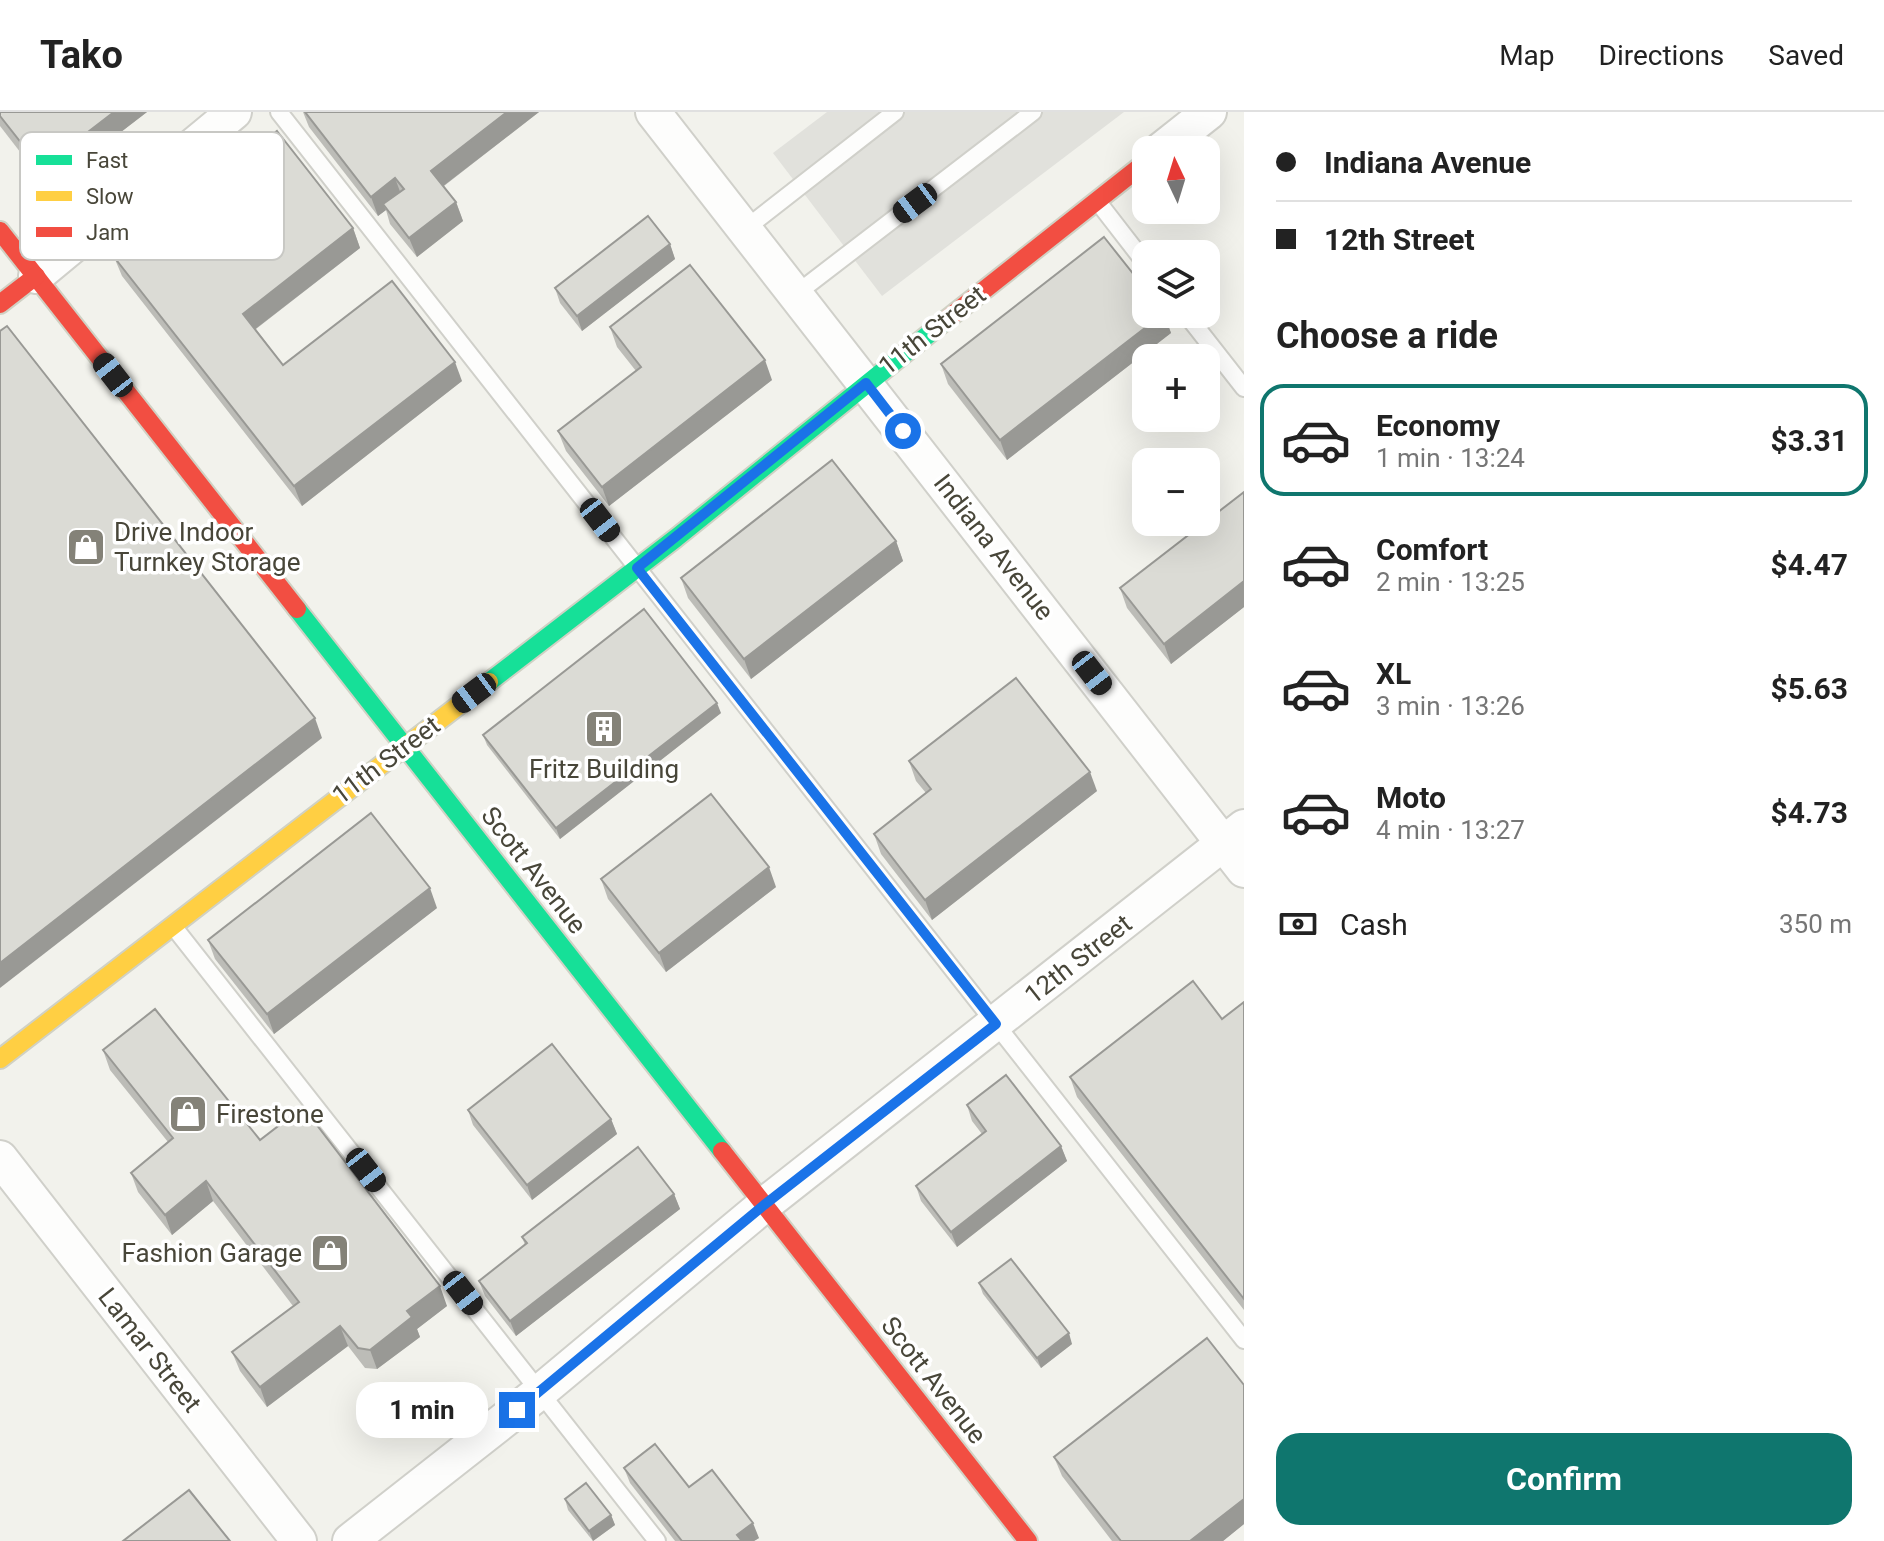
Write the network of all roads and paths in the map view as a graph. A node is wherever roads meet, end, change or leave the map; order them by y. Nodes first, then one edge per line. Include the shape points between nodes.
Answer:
1 (234, 112) edge
2 (279, 112) edge
3 (653, 112) edge
4 (895, 112) edge
5 (1033, 112) edge
6 (1209, 112) edge
7 (210, 132) edge
8 (1179, 136) edge
9 (1132, 173) edge
10 (1096, 201) junction
11 (745, 229) junction
12 (0, 231) edge
13 (1132, 246) edge
14 (20, 256) edge
15 (23, 260) edge
16 (55, 260) edge
17 (36, 276) junction
18 (796, 294) junction
19 (0, 304) edge
20 (1197, 328) edge
21 (866, 383) junction
22 (1244, 388) edge
23 (637, 568) junction
24 (404, 746) junction
25 (1237, 847) edge
26 (172, 925) junction
27 (996, 1024) junction
28 (0, 1059) edge
29 (0, 1158) edge
30 (764, 1205) junction
31 (1244, 1340) edge
32 (541, 1391) junction
33 (299, 1541) edge
34 (350, 1541) edge
35 (657, 1541) edge
36 (1028, 1541) edge

1 - 7 street
2 - 23 lane
3 - 11 street, Indiana Avenue
4 - 11 lane
5 - 18 lane
6 - 8 street
9 - 10 main road, 11th Street
10 - 13 lane
10 - 21 main road, 11th Street
11 - 18 street, Indiana Avenue
12 - 14 main road, Scott Avenue
15 - 17 main road, Scott Avenue
16 - 17 street
17 - 19 main road
17 - 24 main road, Scott Avenue
18 - 21 street, Indiana Avenue
20 - 22 lane
21 - 23 main road, 11th Street
21 - 25 street, Indiana Avenue
23 - 24 main road, 11th Street
23 - 27 lane
24 - 26 main road, 11th Street
24 - 30 main road, Scott Avenue
25 - 27 street, 12th Street
26 - 28 main road, 11th Street
26 - 32 lane
27 - 30 street, 12th Street
27 - 31 lane
29 - 33 street, Lamar Street
30 - 32 street, 12th Street
30 - 36 main road, Scott Avenue
32 - 34 street, 12th Street
32 - 35 lane

